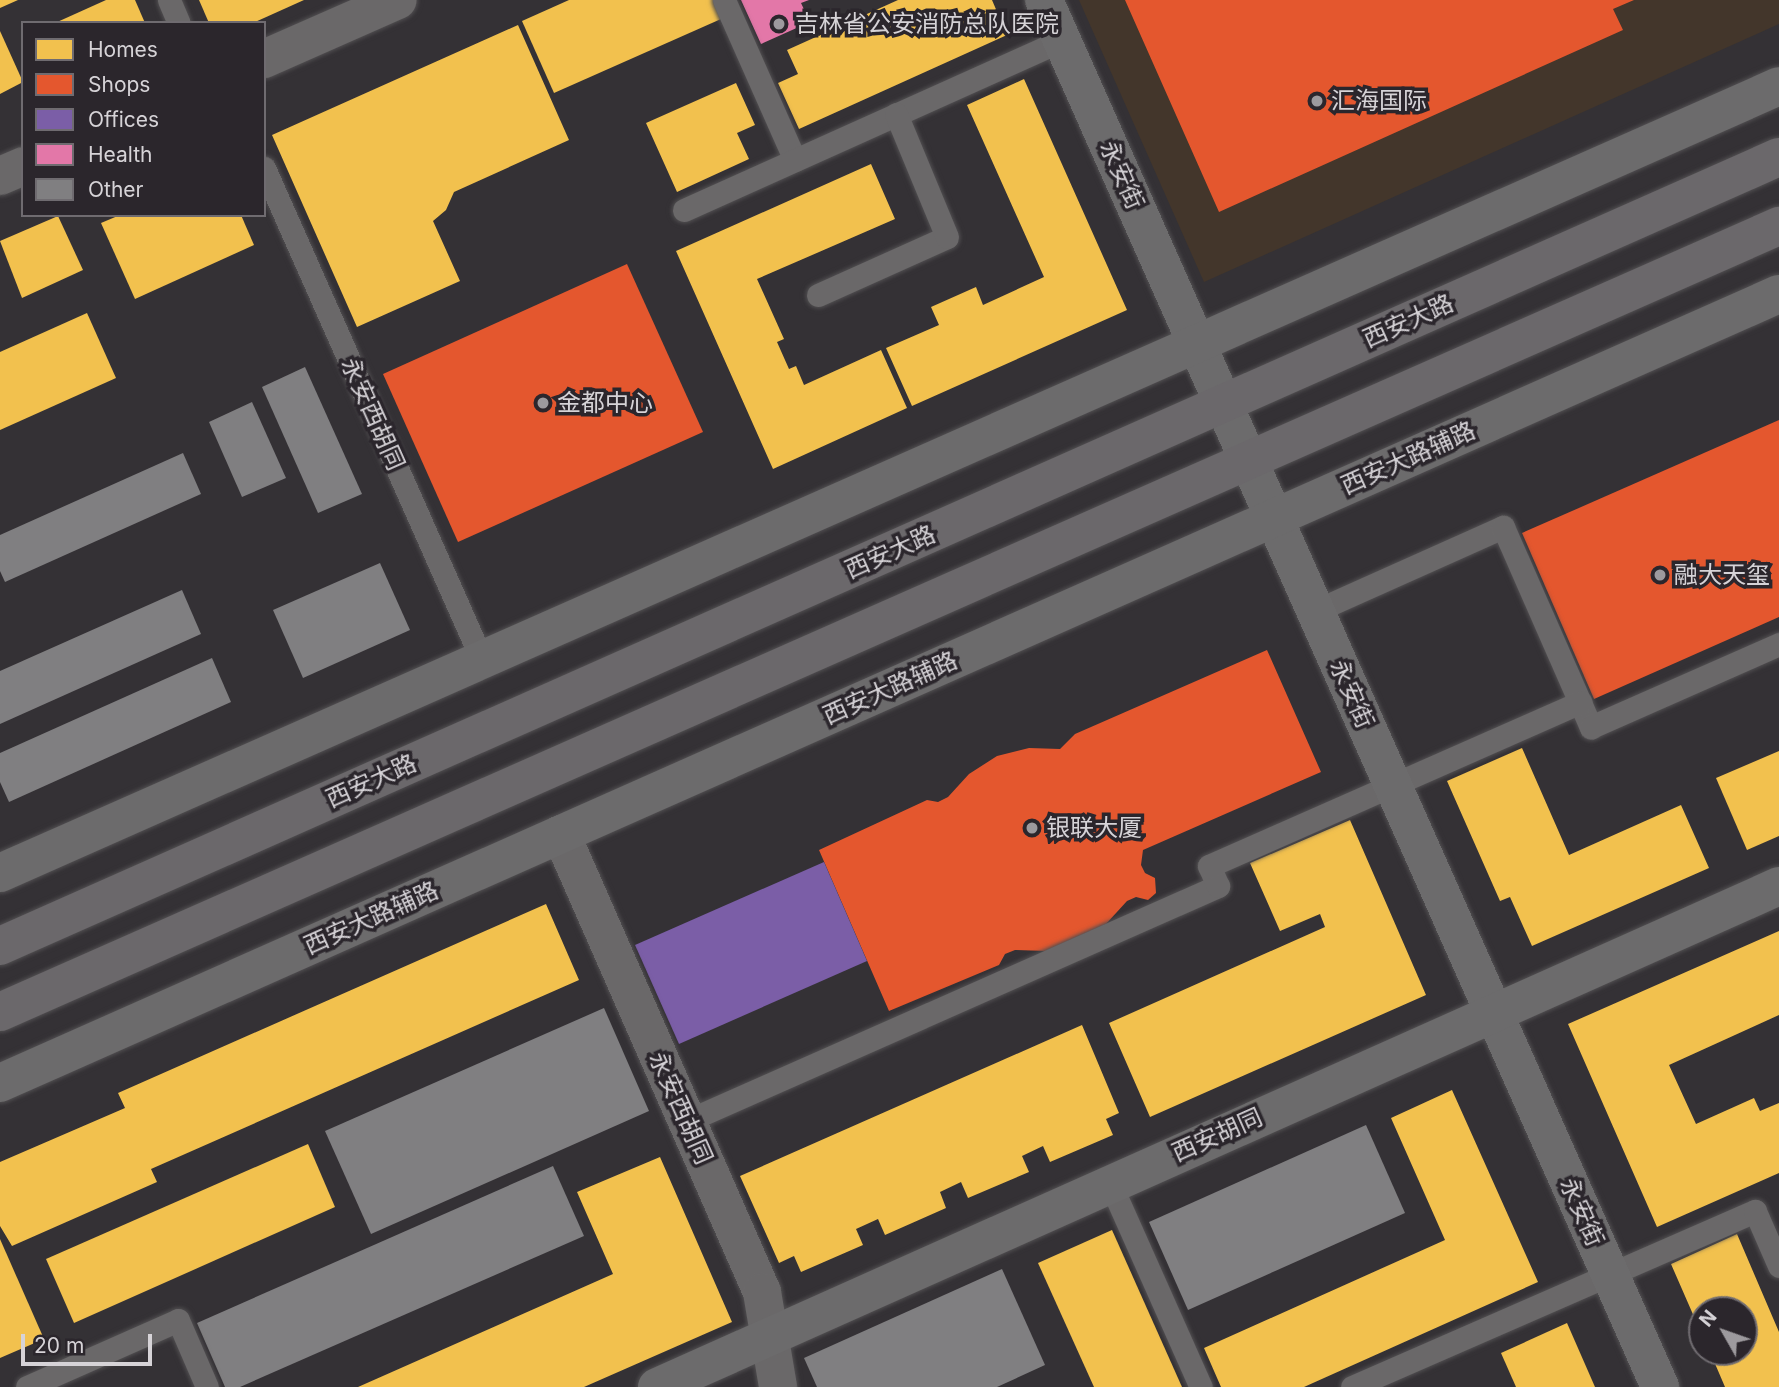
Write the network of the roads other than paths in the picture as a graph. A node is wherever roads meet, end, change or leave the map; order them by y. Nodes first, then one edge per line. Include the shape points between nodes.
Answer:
1 (169, 0) edge
2 (398, 0) edge
3 (724, 0) edge
4 (1044, 0) edge
5 (178, 21) edge
6 (1062, 40) junction
7 (266, 58) edge
8 (1779, 86) edge
9 (896, 114) junction
10 (1779, 157) edge
11 (794, 160) junction
12 (21, 167) edge
13 (266, 173) edge
14 (0, 176) edge
15 (684, 210) dead end
16 (1779, 226) edge
17 (1779, 294) edge
18 (818, 295) dead end
19 (1196, 344) junction
20 (1223, 404) junction
21 (1248, 461) junction
22 (1274, 518) junction
23 (1315, 611) junction
24 (1779, 644) edge
25 (482, 660) junction
26 (1580, 702) junction
27 (1392, 785) junction
28 (561, 834) junction
29 (0, 873) edge
30 (1779, 886) edge
31 (0, 946) edge
32 (1493, 1011) junction
33 (0, 1012) edge
34 (0, 1083) edge
35 (687, 1121) junction
36 (1110, 1183) junction
37 (1779, 1266) edge
38 (1610, 1274) junction
39 (768, 1337) junction
40 (27, 1387) edge
41 (207, 1387) edge
42 (656, 1387) edge
43 (778, 1387) edge
44 (1200, 1387) edge
45 (1352, 1387) edge
46 (1660, 1387) edge

1 - 5 lane
2 - 7 street
3 - 11 lane
4 - 6 street, 永安街
6 - 9 lane
6 - 19 street, 永安街
8 - 19 street
9 - 11 lane
9 - 18 lane via 947,237
10 - 20 main road, 西安大路
11 - 15 lane
12 - 14 street
13 - 25 lane, 永安西胡同
16 - 21 main road
17 - 22 street, 西安大路辅路
19 - 20 street, 永安街
19 - 25 street
20 - 21 street, 永安街
20 - 31 main road, 西安大路
21 - 22 street, 永安街
21 - 33 main road
22 - 23 street, 永安街
22 - 28 street, 西安大路辅路
23 - 26 lane via 1503,527
23 - 27 street, 永安街
24 - 26 lane via 1591,727
25 - 29 street
26 - 27 lane
27 - 32 street, 永安街
27 - 35 lane via 1209,866 1218,887
28 - 34 street, 西安大路辅路
28 - 35 street, 永安西胡同
30 - 32 street, 西安胡同
32 - 36 street, 西安胡同
32 - 38 street, 永安街
35 - 39 street, 永安西胡同 via 762,1292
36 - 39 street, 西安胡同
36 - 44 lane
37 - 38 lane via 1755,1211
38 - 45 lane
38 - 46 street, 永安街
39 - 42 street, 西安胡同
39 - 43 street, 永安西胡同
40 - 41 lane via 178,1320

